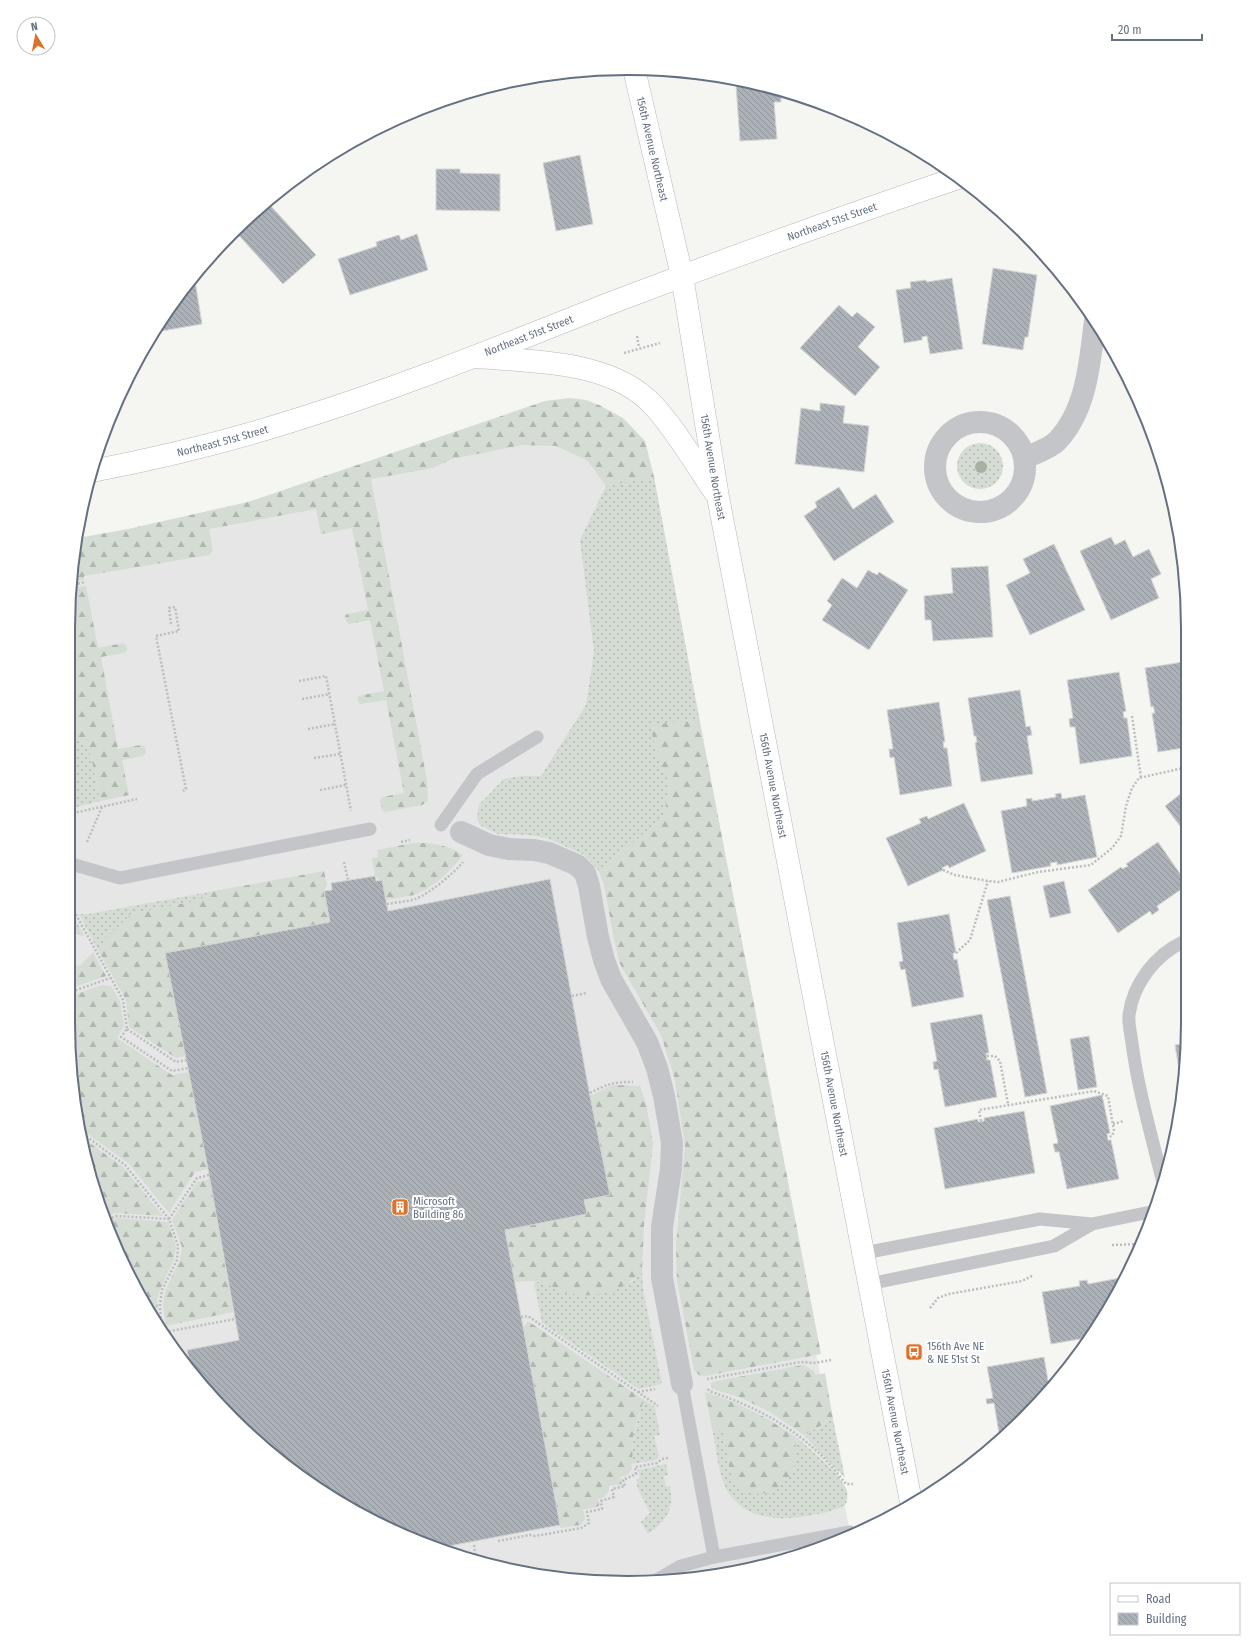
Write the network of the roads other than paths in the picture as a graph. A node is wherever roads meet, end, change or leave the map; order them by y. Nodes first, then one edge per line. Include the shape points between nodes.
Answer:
1 (635, 75) edge
2 (952, 180) edge
3 (682, 276) junction
4 (1094, 330) edge
5 (473, 357) junction
6 (1025, 458) junction
7 (98, 470) edge
8 (718, 497) junction
9 (537, 737) dead end
10 (441, 825) dead end
11 (370, 829) dead end
12 (461, 832) dead end
13 (75, 865) edge
14 (1181, 943) edge
15 (1160, 1172) edge
16 (1148, 1213) edge
17 (1092, 1224) junction
18 (864, 1253) junction
19 (869, 1284) junction
20 (682, 1384) joint
21 (910, 1498) edge
22 (841, 1534) edge
23 (714, 1557) junction
24 (666, 1575) edge

1 - 3 main road, 156th Avenue Northeast
2 - 3 main road, Northeast 51st Street
3 - 5 main road, Northeast 51st Street
3 - 8 main road, 156th Avenue Northeast
4 - 6 street via 1086,386 1069,426 1056,442
5 - 7 main road, Northeast 51st Street via 293,421 149,460
5 - 8 main road via 582,368 609,376 628,386 652,404 668,423
6 - 6 street via 1011,433 997,425 982,422 966,424 952,431 941,442 935,457 935,473 939,488 951,502 969,511 988,512 1013,499 1021,486
8 - 18 main road, 156th Avenue Northeast
9 - 10 lane via 477,774
11 - 13 lane via 120,878
12 - 20 street via 489,845 549,853 577,865 585,873 590,886 604,960 611,979 647,1042 664,1096 672,1156 662,1227 662,1278
14 - 15 lane via 1154,963 1132,999 1129,1017 1135,1067
16 - 17 lane
17 - 18 lane via 1040,1219
17 - 19 lane via 1054,1246
18 - 19 main road, 156th Avenue Northeast
19 - 21 main road, 156th Avenue Northeast
20 - 23 lane
22 - 23 lane
23 - 24 lane via 681,1566

